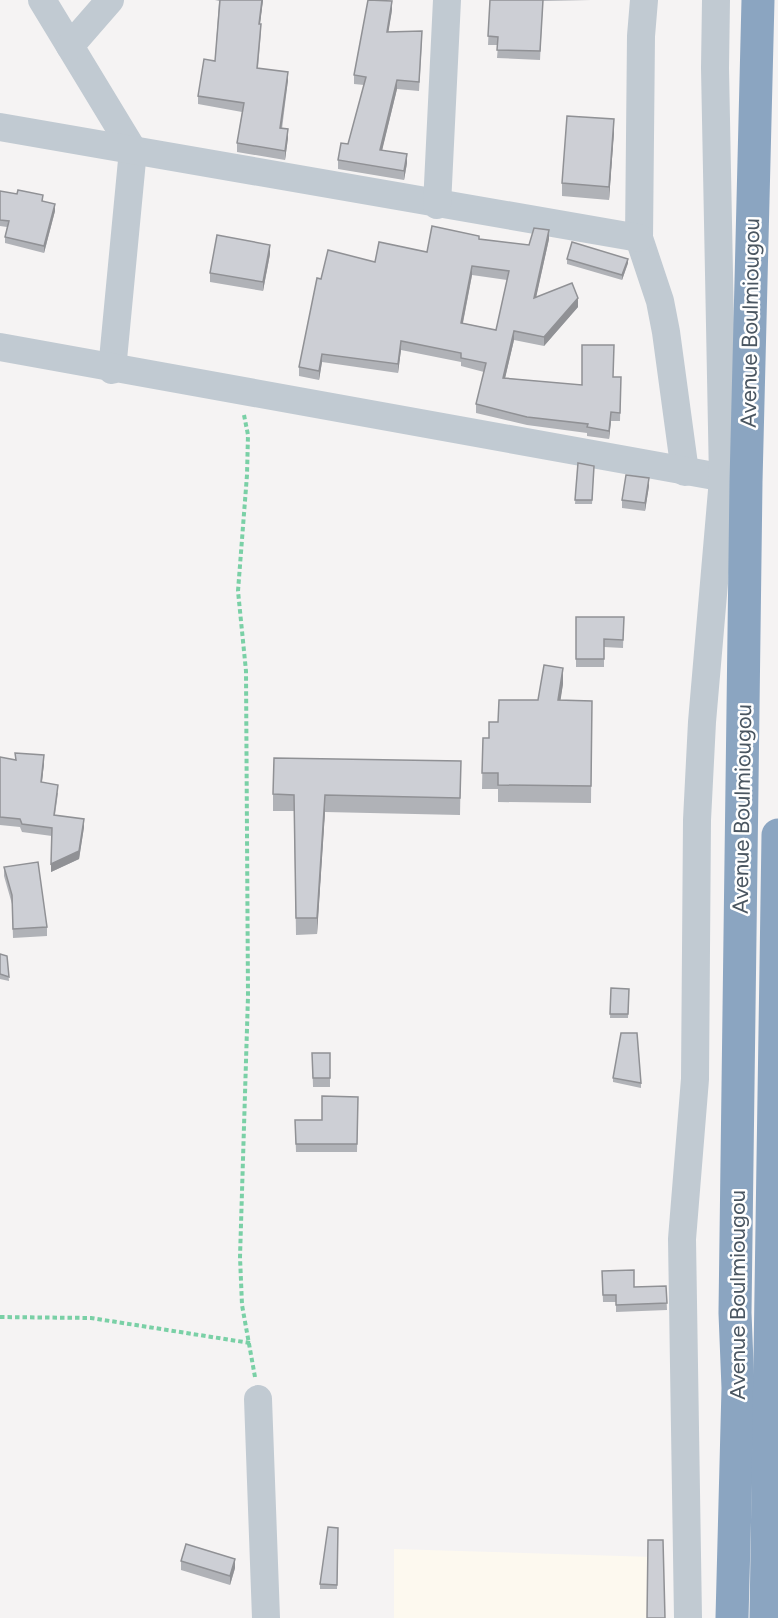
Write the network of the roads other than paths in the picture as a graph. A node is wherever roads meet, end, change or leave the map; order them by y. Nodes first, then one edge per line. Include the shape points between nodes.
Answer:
1 (42, 0) edge
2 (110, 0) edge
3 (447, 0) edge
4 (644, 0) edge
5 (716, 0) edge
6 (758, 0) edge
7 (70, 46) junction
8 (0, 127) edge
9 (133, 150) junction
10 (436, 204) junction
11 (639, 238) junction
12 (0, 347) edge
13 (112, 370) junction
14 (685, 472) junction
15 (735, 480) junction
16 (778, 835) edge
17 (761, 1387) edge
18 (258, 1399) road end
19 (773, 1473) edge
20 (266, 1618) edge
21 (688, 1618) edge
22 (732, 1618) edge
23 (766, 1618) edge

1 - 7 street
2 - 7 street
3 - 10 street
4 - 11 street via 640,36
5 - 15 street via 715,68
6 - 15 highway, Avenue Boulmiougou
7 - 9 street
8 - 9 street
9 - 10 street
9 - 13 street
10 - 11 street
11 - 14 street via 660,301
12 - 13 street
13 - 14 street
14 - 15 street
15 - 17 highway, Avenue Boulmiougou via 735,1313
15 - 21 street via 702,733 698,820 695,1079 682,1239
16 - 17 highway, Avenue Boulmiougou
17 - 19 highway, Avenue Boulmiougou
17 - 22 highway, Avenue Boulmiougou
18 - 20 street
19 - 23 highway, Avenue Boulmiougou

